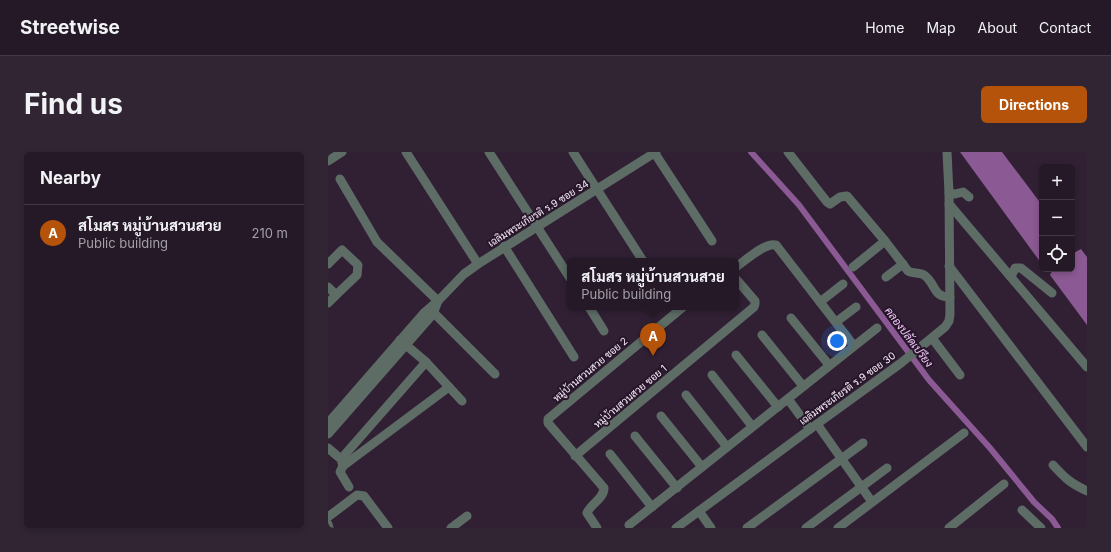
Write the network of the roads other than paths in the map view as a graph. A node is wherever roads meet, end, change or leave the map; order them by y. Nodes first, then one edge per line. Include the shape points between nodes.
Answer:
1 (342, 152) edge
2 (406, 152) edge
3 (489, 152) edge
4 (573, 152) edge
5 (655, 152) edge
6 (788, 152) edge
7 (947, 152) edge
8 (328, 162) edge
9 (340, 180) dead end
10 (597, 189) junction
11 (949, 193) junction
12 (969, 198) dead end
13 (949, 204) junction
14 (537, 226) junction
15 (712, 241) dead end
16 (885, 241) junction
17 (504, 246) junction
18 (641, 258) edge
19 (328, 264) edge
20 (478, 264) junction
21 (903, 264) junction
22 (739, 265) edge
23 (949, 266) junction
24 (853, 267) dead end
25 (567, 273) edge
26 (886, 276) dead end
27 (1012, 277) junction
28 (739, 282) edge
29 (843, 284) dead end
30 (328, 287) edge
31 (1052, 292) dead end
32 (336, 295) junction
33 (950, 297) junction
34 (438, 301) junction
35 (820, 302) junction
36 (328, 303) edge
37 (856, 307) dead end
38 (431, 310) junction
39 (591, 310) edge
40 (678, 310) edge
41 (791, 318) dead end
42 (836, 322) junction
43 (877, 328) dead end
44 (604, 331) dead end
45 (762, 335) dead end
46 (932, 338) junction
47 (403, 343) junction
48 (854, 346) junction
49 (736, 355) dead end
50 (574, 357) dead end
51 (426, 362) junction
52 (829, 365) junction
53 (1087, 367) edge
54 (495, 374) dead end
55 (712, 375) dead end
56 (960, 375) dead end
57 (449, 386) junction
58 (803, 386) junction
59 (686, 395) dead end
60 (788, 398) junction
61 (462, 401) dead end
62 (778, 407) junction
63 (661, 416) dead end
64 (328, 424) edge
65 (752, 426) junction
66 (813, 426) junction
67 (964, 433) dead end
68 (328, 434) edge
69 (635, 436) dead end
70 (863, 443) dead end
71 (727, 447) junction
72 (1087, 447) edge
73 (328, 448) edge
74 (610, 454) dead end
75 (575, 456) junction
76 (841, 459) junction
77 (342, 463) junction
78 (1053, 465) dead end
79 (702, 467) junction
80 (887, 468) dead end
81 (1004, 484) dead end
82 (862, 486) junction
83 (348, 487) dead end
84 (677, 488) junction
85 (1087, 491) edge
86 (872, 502) junction
87 (652, 507) junction
88 (1022, 510) dead end
89 (699, 511) junction
90 (467, 516) dead end
91 (328, 517) edge
92 (328, 524) edge
93 (629, 525) dead end
94 (329, 528) edge
95 (388, 528) edge
96 (451, 528) edge
97 (597, 528) edge
98 (676, 528) edge
99 (711, 528) edge
100 (748, 528) edge
101 (806, 528) edge
102 (838, 528) edge
103 (949, 528) edge
104 (1041, 528) edge

1 - 8 street
2 - 20 street
3 - 14 street
4 - 10 street
5 - 10 street, เฉลิมพระเกียรติ ร.9 ซอย 34
5 - 15 street
6 - 16 street via 827,202 830,204 840,197 847,196
7 - 11 street, เฉลิมพระเกียรติ ร.9 ซอย 30
9 - 34 street via 377,242
10 - 14 street, เฉลิมพระเกียรติ ร.9 ซอย 34
10 - 18 street
11 - 12 street via 963,192
11 - 13 street, เฉลิมพระเกียรติ ร.9 ซอย 30
13 - 23 street, เฉลิมพระเกียรติ ร.9 ซอย 30
13 - 27 street
14 - 17 street, เฉลิมพระเกียรติ ร.9 ซอย 34
14 - 25 street
16 - 21 street
16 - 24 street
17 - 20 street, เฉลิมพระเกียรติ ร.9 ซอย 34
17 - 50 street
19 - 32 street via 342,250 358,265 357,275
20 - 34 street, เฉลิมพระเกียรติ ร.9 ซอย 34 via 464,274
21 - 26 street
21 - 33 street via 908,272 925,276 938,295
22 - 35 street via 766,246 776,245
23 - 33 street, เฉลิมพระเกียรติ ร.9 ซอย 30
23 - 72 street
27 - 31 street via 1015,268 1021,268
27 - 53 street
28 - 75 street, หมู่บ้านสวนสวย ซอย 1 via 755,301 754,307
29 - 35 street
30 - 32 street
32 - 36 street
33 - 46 street, เฉลิมพระเกียรติ ร.9 ซอย 30 via 949,321
34 - 38 street, เฉลิมพระเกียรติ ร.9 ซอย 34
35 - 42 street
37 - 42 street
38 - 47 street, เฉลิมพระเกียรติ ร.9 ซอย 34
38 - 54 street
39 - 44 street
40 - 75 street, หมู่บ้านสวนสวย ซอย 2 via 548,419 548,423
41 - 52 street
42 - 48 street
43 - 48 street
45 - 58 street
46 - 56 street
46 - 66 street, เฉลิมพระเกียรติ ร.9 ซอย 30
47 - 51 street
47 - 64 street, เฉลิมพระเกียรติ ร.9 ซอย 34
47 - 68 street, เฉลิมพระเกียรติ ร.9 ซอย 34
48 - 52 street
49 - 62 street
51 - 57 street
51 - 77 street
52 - 58 street
55 - 65 street
57 - 61 street
57 - 77 street
58 - 60 street
59 - 71 street
60 - 62 street
60 - 66 street
62 - 65 street
63 - 79 street
65 - 71 street
66 - 76 street
66 - 89 street, เฉลิมพระเกียรติ ร.9 ซอย 30
67 - 86 street
69 - 84 street
70 - 76 street
71 - 79 street
73 - 77 street
74 - 87 street
75 - 97 street via 604,488 603,494 588,511
76 - 82 street
76 - 100 street
77 - 83 street via 340,472
78 - 85 street via 1066,480
79 - 84 street
80 - 82 street
81 - 103 street
82 - 86 street
82 - 101 street
84 - 87 street
86 - 102 street
87 - 93 street
88 - 104 street
89 - 98 street, เฉลิมพระเกียรติ ร.9 ซอย 30
89 - 99 street
90 - 96 street
91 - 95 street via 354,497 361,495
92 - 94 street

